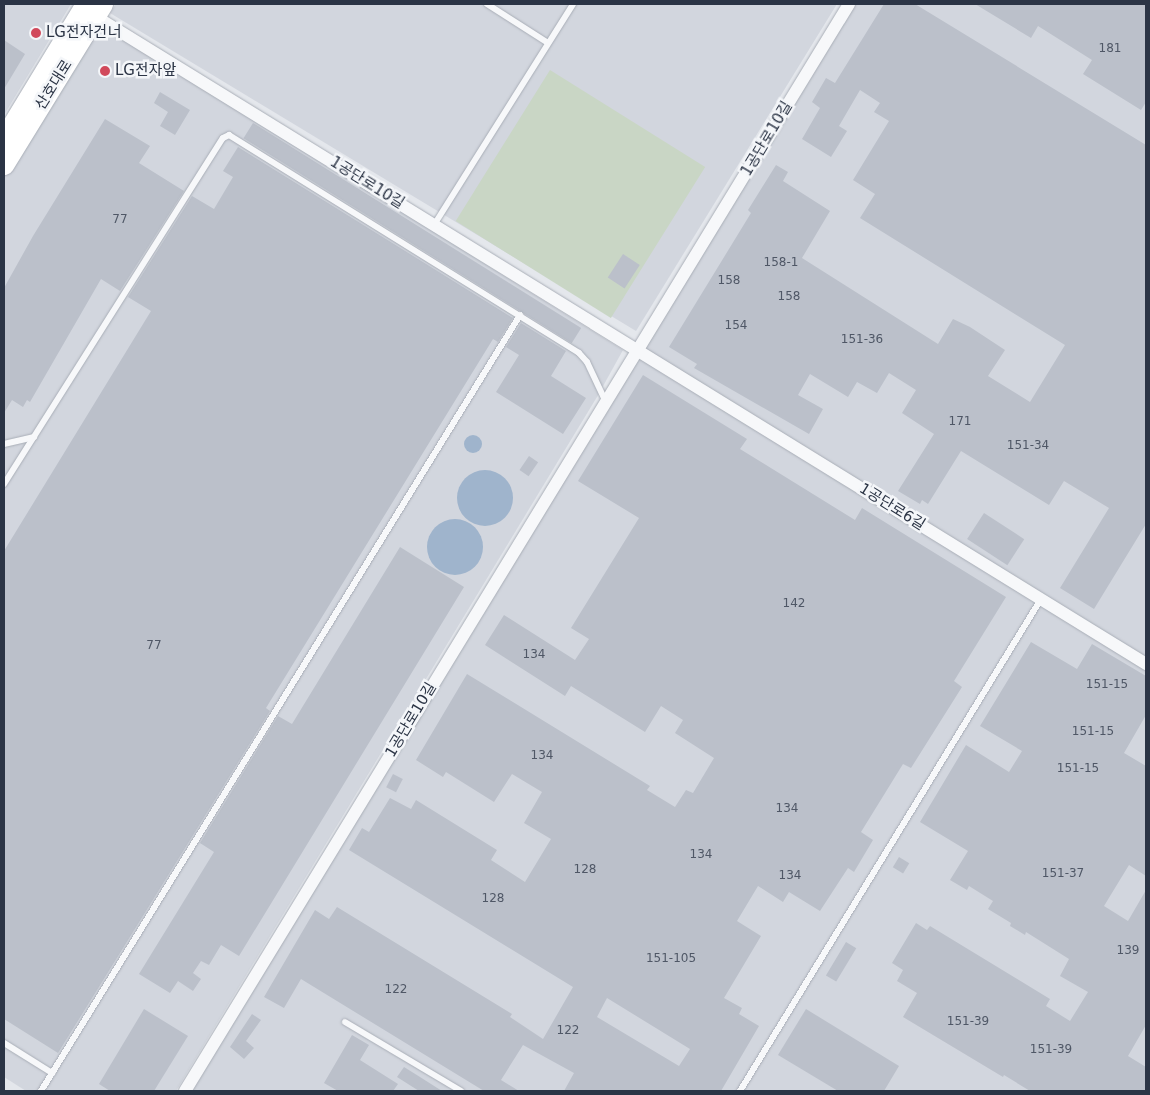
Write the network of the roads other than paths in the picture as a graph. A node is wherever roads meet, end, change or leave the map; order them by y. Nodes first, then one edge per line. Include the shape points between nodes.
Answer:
1 (487, 4) edge
2 (573, 4) edge
3 (849, 4) edge
4 (88, 7) edge
5 (548, 43) junction
6 (4, 137) edge
7 (4, 165) edge
8 (434, 225) junction
9 (520, 316) junction
10 (638, 350) junction
11 (605, 400) junction
12 (34, 437) junction
13 (4, 444) edge
14 (4, 484) edge
15 (1040, 598) junction
16 (1146, 664) edge
17 (345, 1022) dead end
18 (4, 1043) edge
19 (52, 1073) junction
20 (41, 1091) edge
21 (185, 1091) edge
22 (461, 1091) edge
23 (740, 1091) edge

1 - 5 lane
2 - 5 lane
3 - 10 street, 1공단로10길
4 - 6 main road, 산호대로
4 - 7 main road, 산호대로
4 - 8 street, 1공단로10길
5 - 8 lane
8 - 10 street, 1공단로10길
9 - 11 lane via 579,353 587,362
9 - 12 lane via 229,135 223,138
9 - 19 lane
10 - 11 street, 1공단로10길
10 - 15 street, 1공단로6길
11 - 21 street, 1공단로10길
12 - 13 lane
12 - 14 lane
15 - 16 street, 1공단로6길
15 - 23 lane
17 - 22 lane
18 - 19 lane
19 - 20 lane

